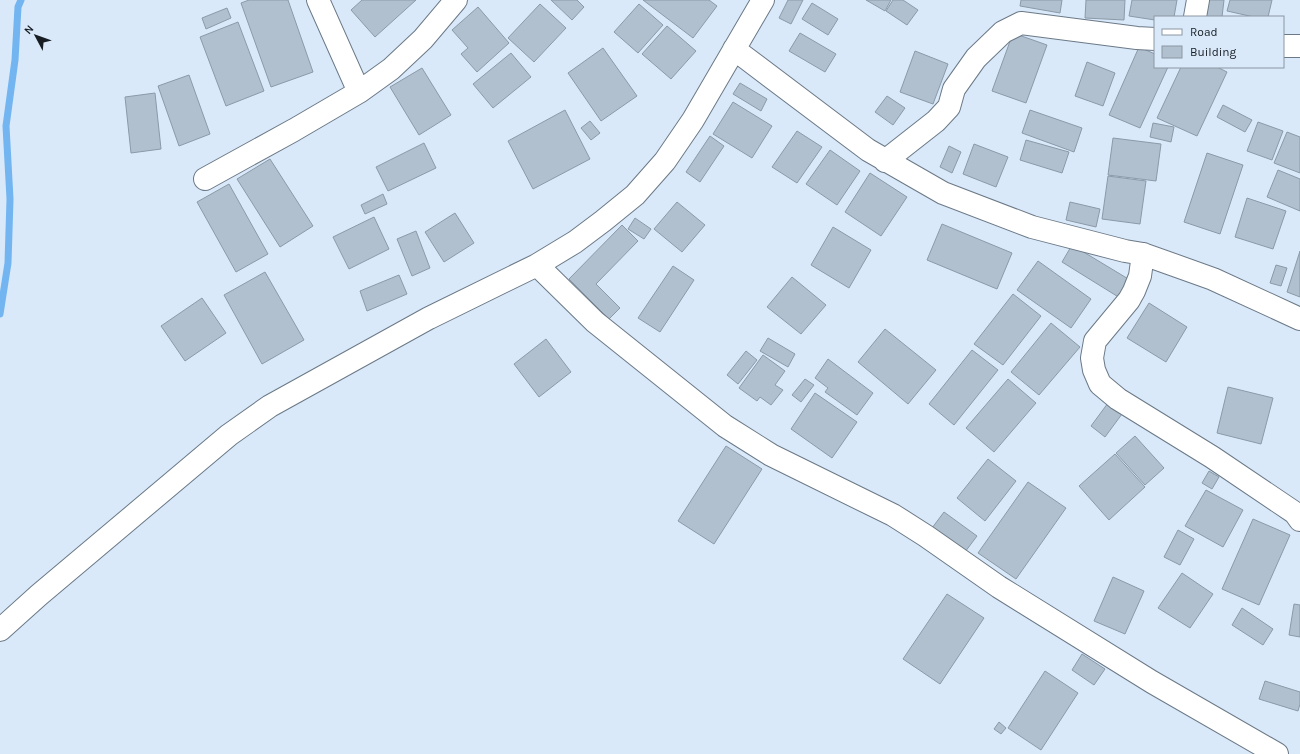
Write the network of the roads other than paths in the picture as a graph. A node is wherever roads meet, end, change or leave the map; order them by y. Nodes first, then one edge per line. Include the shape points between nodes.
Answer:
1 (318, 0) edge
2 (456, 0) edge
3 (763, 0) edge
4 (1198, 0) edge
5 (1195, 16) edge
6 (1154, 39) edge
7 (1284, 46) edge
8 (1300, 46) edge
9 (734, 49) junction
10 (359, 92) junction
11 (885, 161) junction
12 (206, 178) dead end
13 (1143, 254) junction
14 (537, 265) junction
15 (1300, 319) edge
16 (1300, 520) edge
17 (0, 630) edge
18 (1277, 754) edge

1 - 10 street
2 - 10 street via 423,39 391,69
3 - 9 street
4 - 5 street
6 - 11 street via 1020,23 1004,32 976,58 954,89 949,107 936,121
7 - 8 street
9 - 11 street
9 - 14 street via 665,161 635,194 575,242
10 - 12 street
11 - 13 street via 943,193 1032,227
13 - 15 street via 1213,279
13 - 16 street via 1140,276 1134,291 1095,341 1092,358 1100,384 1118,399 1212,457 1294,513
14 - 17 street via 429,318 270,406 229,435
14 - 18 street via 595,322 725,426 770,455 893,515 1005,591 1152,682

